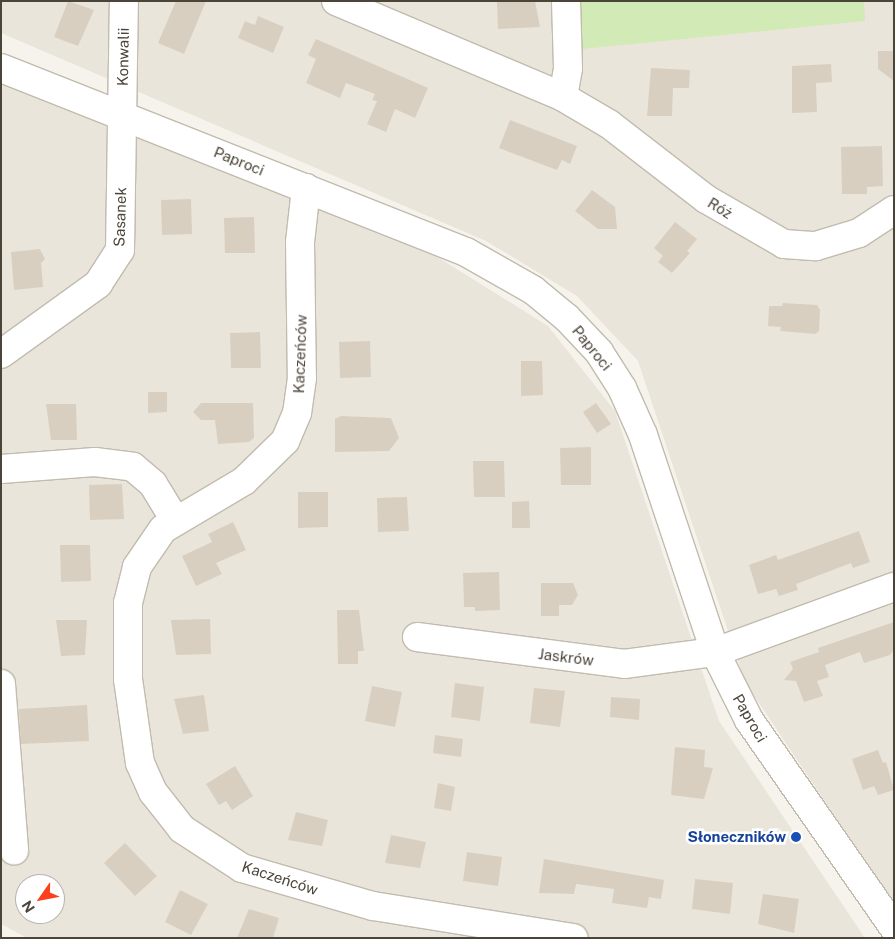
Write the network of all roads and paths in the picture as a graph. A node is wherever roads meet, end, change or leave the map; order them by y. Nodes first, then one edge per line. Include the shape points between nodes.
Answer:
1 (124, 1) edge
2 (336, 1) edge
3 (566, 1) edge
4 (1, 68) edge
5 (563, 97) junction
6 (122, 114) junction
7 (306, 188) junction
8 (894, 210) edge
9 (1, 354) edge
10 (1, 469) edge
11 (175, 520) junction
12 (894, 587) edge
13 (417, 637) dead end
14 (715, 652) junction
15 (1, 684) edge
16 (14, 850) dead end
17 (894, 928) edge
18 (573, 938) edge

1 - 6 street, Konwalii
2 - 5 street, Róż
3 - 5 street via 568,68
4 - 6 street, Paproci
5 - 8 street, Róż via 609,124 706,200 784,244 816,246 859,233
6 - 7 street, Paproci
6 - 9 street, Sasanek via 120,250 111,269 98,284
7 - 11 street, Kaczeńców via 300,242 302,378 294,420 285,441 267,462 244,481
7 - 14 street, Paproci via 466,252 533,290 567,318 599,352 622,388 643,435
10 - 11 street via 95,462 133,467 153,484
11 - 18 street, Kaczeńców via 163,529 137,567 128,603 128,679 140,763 153,792 182,829 242,868 373,906
12 - 14 street
13 - 14 street, Jaskrów via 624,664
14 - 17 street, Paproci via 749,720
15 - 16 street

